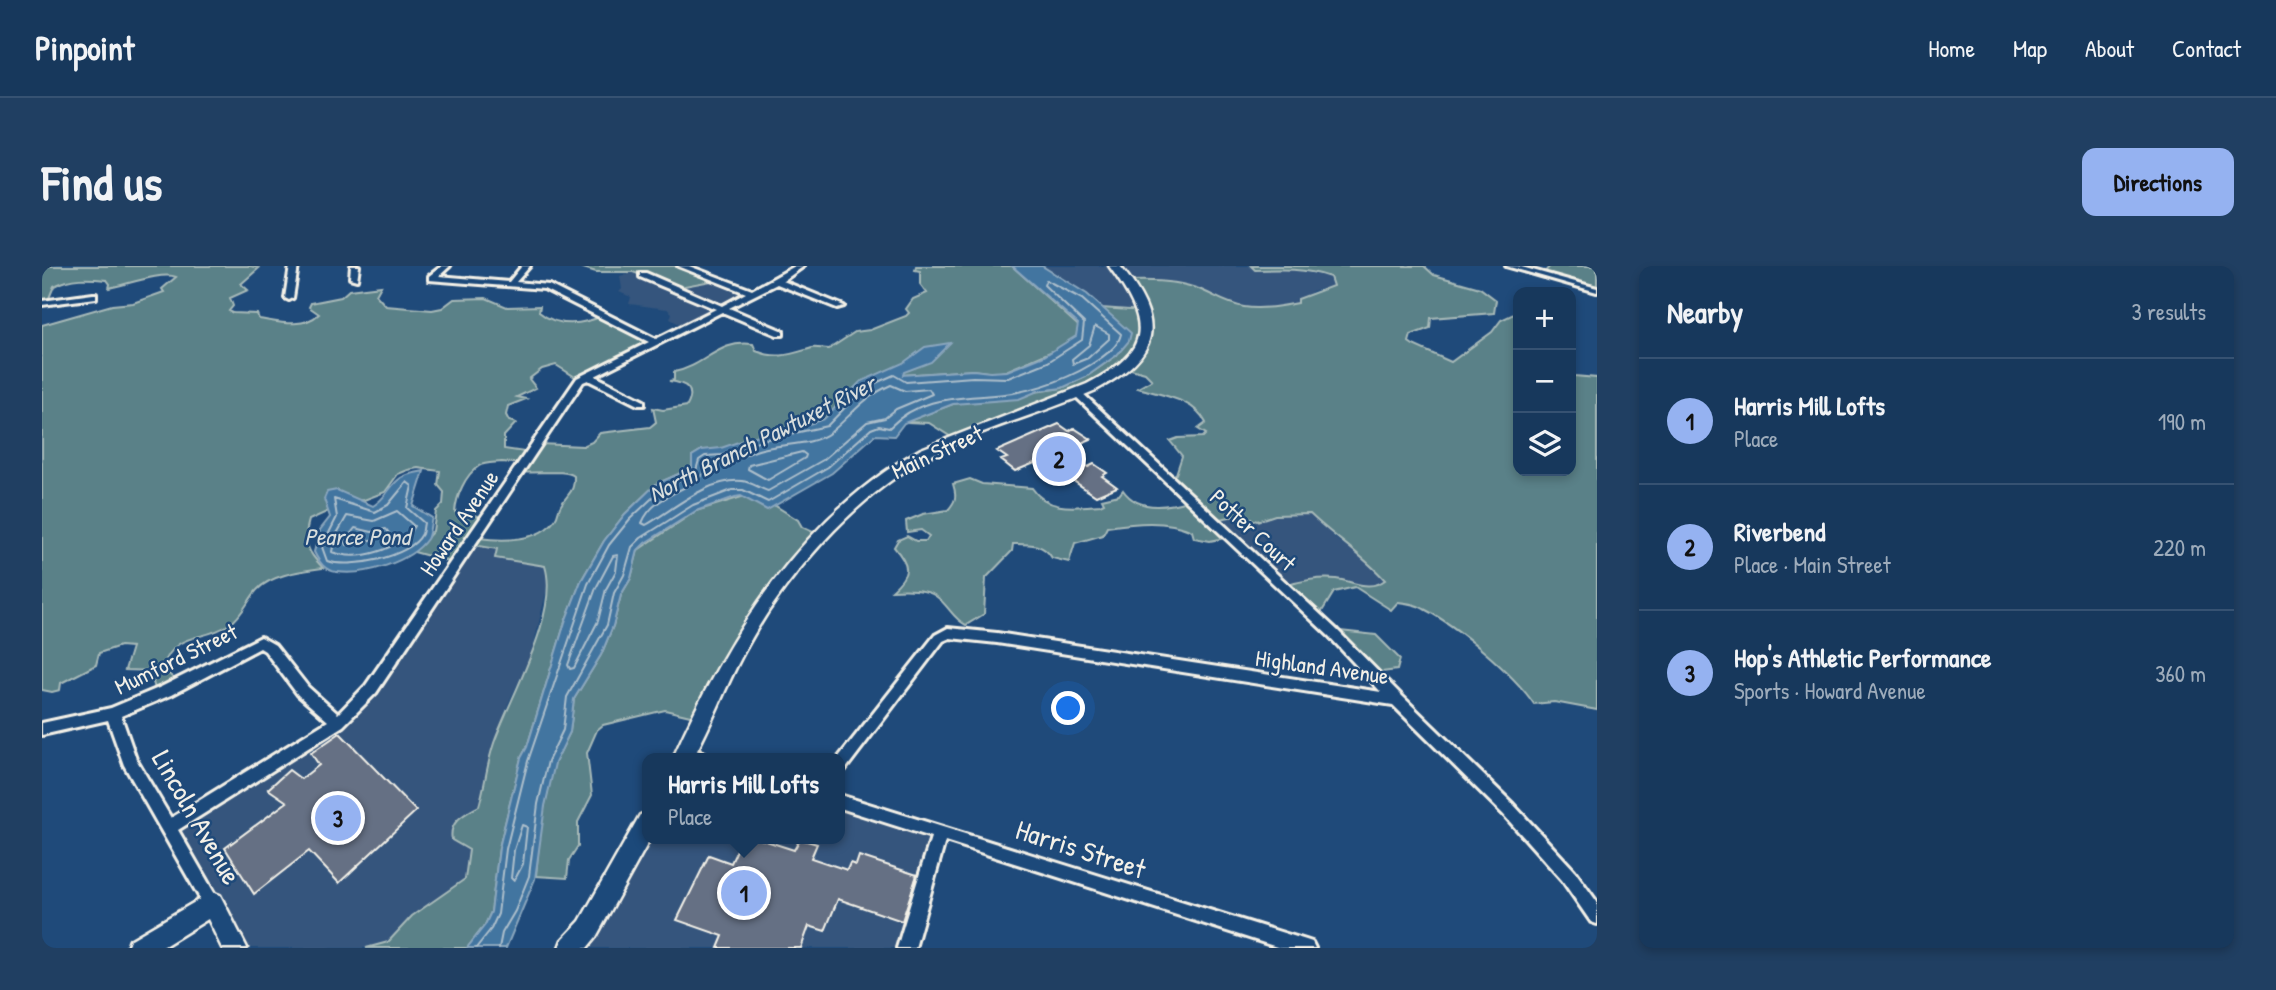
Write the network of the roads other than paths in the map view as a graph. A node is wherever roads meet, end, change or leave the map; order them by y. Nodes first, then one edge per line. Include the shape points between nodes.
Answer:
1 (293, 266) edge
2 (355, 266) edge
3 (446, 266) edge
4 (526, 266) edge
5 (682, 266) edge
6 (800, 266) edge
7 (1114, 266) edge
8 (1510, 266) edge
9 (643, 275) dead end
10 (354, 278) dead end
11 (777, 281) junction
12 (511, 284) junction
13 (1597, 290) edge
14 (752, 293) junction
15 (93, 296) dead end
16 (289, 298) dead end
17 (42, 303) edge
18 (841, 306) dead end
19 (720, 309) junction
20 (780, 334) dead end
21 (654, 341) junction
22 (588, 376) junction
23 (1077, 393) junction
24 (641, 402) dead end
25 (1397, 700) junction
26 (113, 713) junction
27 (338, 722) junction
28 (42, 729) edge
29 (686, 753) edge
30 (845, 760) edge
31 (845, 803) edge
32 (168, 828) junction
33 (642, 832) edge
34 (940, 832) junction
35 (212, 903) junction
36 (1597, 916) edge
37 (139, 948) edge
38 (234, 948) edge
39 (571, 948) edge
40 (906, 948) edge
41 (1306, 948) edge

1 - 16 street
2 - 10 street
3 - 12 street via 432,278
4 - 12 street
5 - 14 street
6 - 11 street, Howard Avenue
7 - 23 main road, Main Street via 1144,307 1143,345 1118,371
8 - 13 street
9 - 19 street
11 - 14 street, Howard Avenue
11 - 18 street
12 - 21 street via 546,287
14 - 19 street, Howard Avenue
15 - 17 street
19 - 20 street
19 - 21 street, Howard Avenue
21 - 22 street, Howard Avenue
22 - 24 street
22 - 27 street, Howard Avenue via 580,380 371,689
23 - 25 street, Potter Court via 1333,633
23 - 29 main road, Main Street via 925,452 882,478 860,498 784,579 742,638
25 - 30 street, Highland Avenue via 948,633 939,638
25 - 36 street, Highland Avenue via 1508,809
26 - 27 street, Mumford Street via 261,642 303,691
26 - 28 street, Mumford Street
26 - 32 street, Lincoln Avenue via 129,761
27 - 32 street, Howard Avenue
31 - 34 street, Harris Street
32 - 35 street, Lincoln Avenue
33 - 39 main road via 588,929
34 - 40 street
34 - 41 street, Harris Street
35 - 37 main road
35 - 38 main road, Lincoln Avenue

